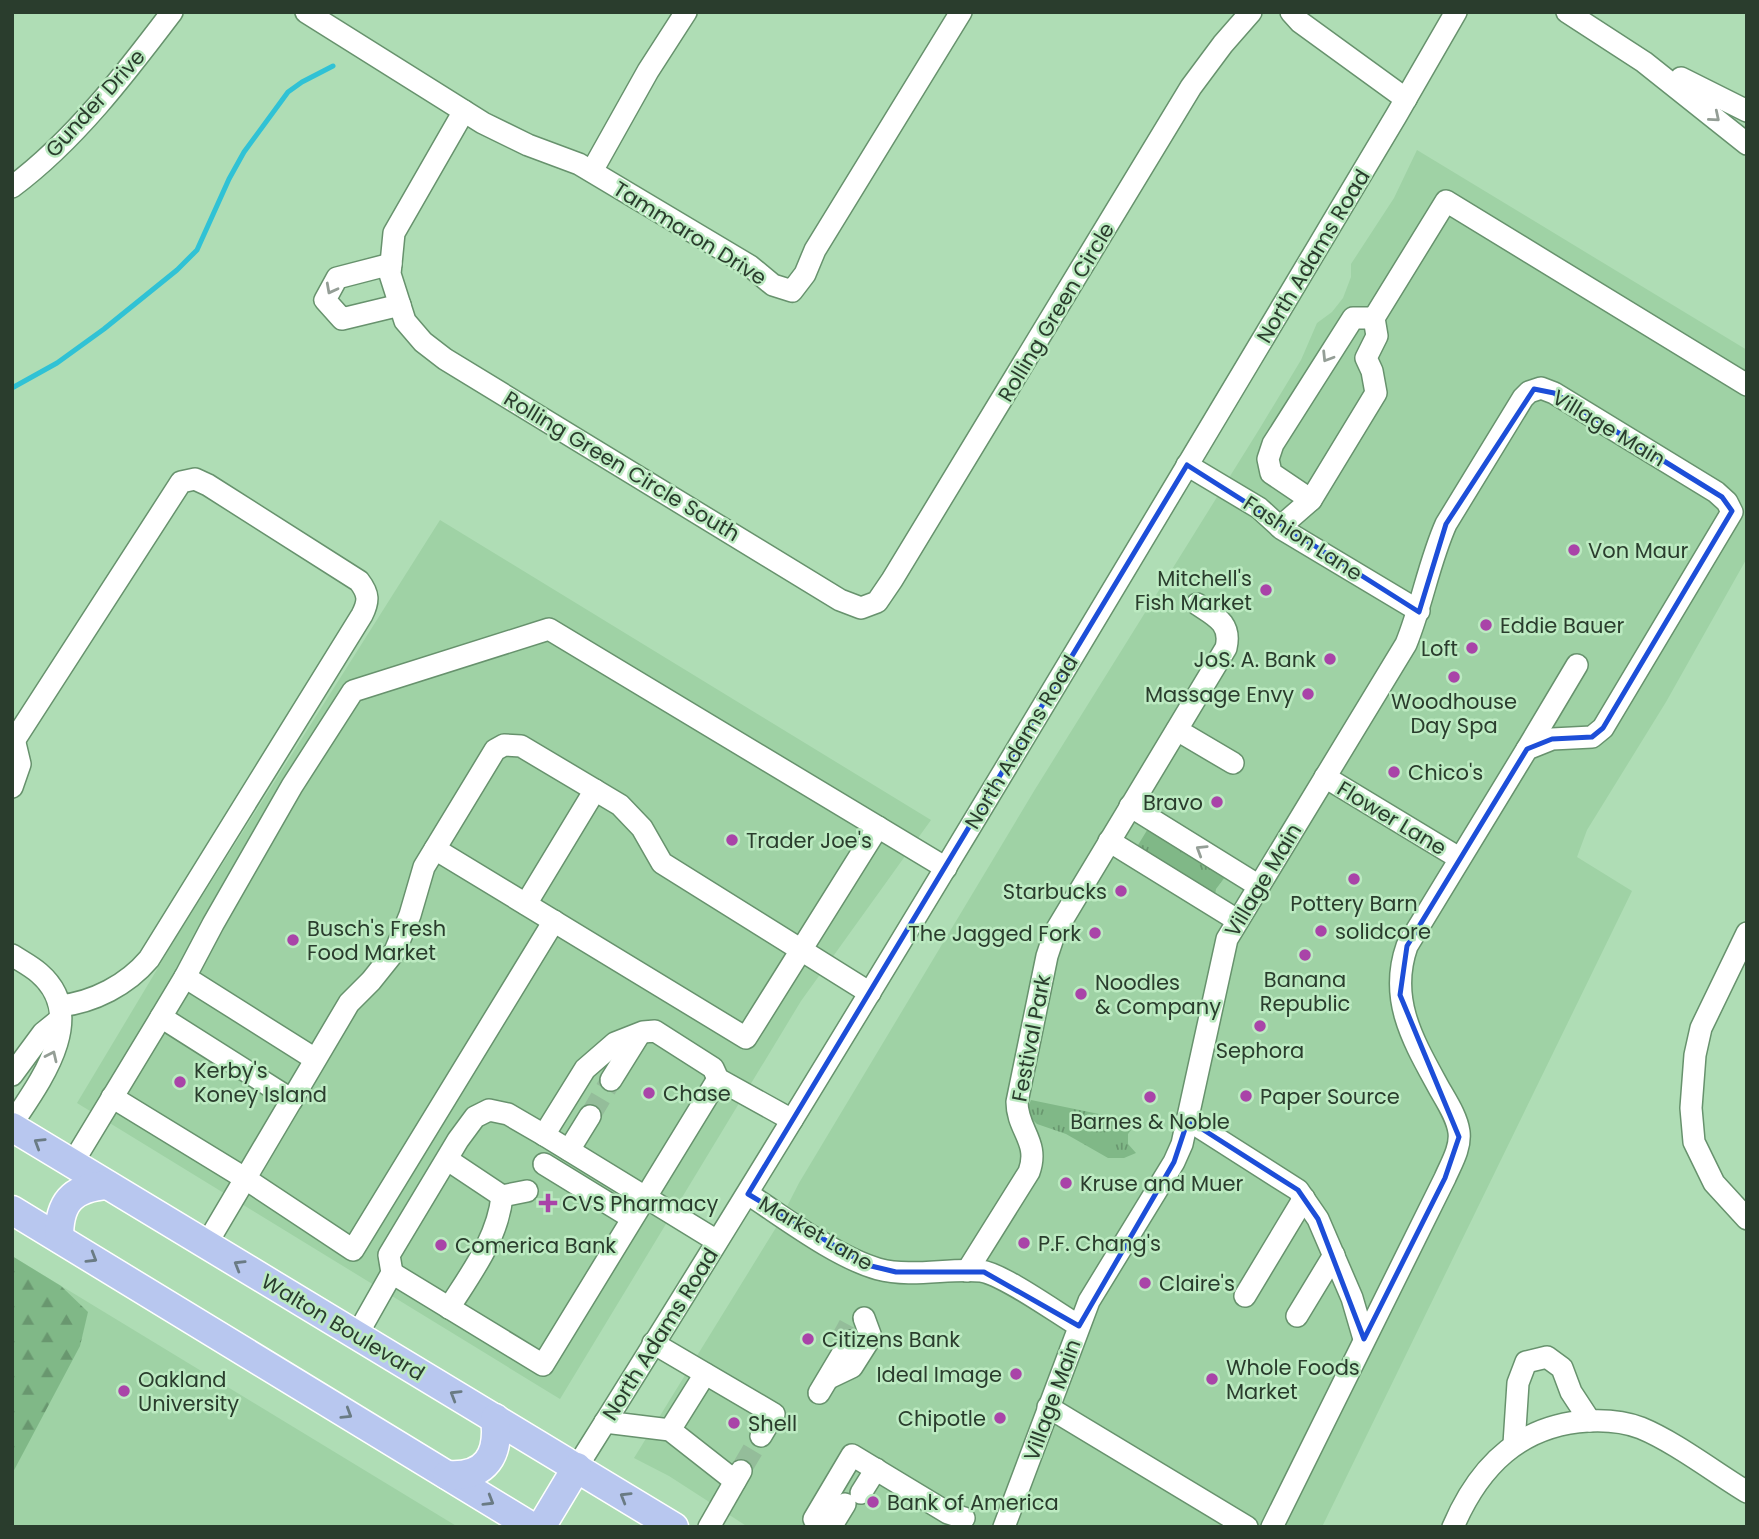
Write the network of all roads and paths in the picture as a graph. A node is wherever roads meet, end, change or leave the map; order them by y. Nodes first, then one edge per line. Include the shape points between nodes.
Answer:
1 (172, 12) edge
2 (306, 12) edge
3 (686, 12) edge
4 (961, 12) edge
5 (1251, 12) edge
6 (1290, 12) edge
7 (1456, 12) edge
8 (1567, 12) edge
9 (1644, 62) junction
10 (1406, 99) junction
11 (464, 111) junction
12 (1747, 111) edge
13 (1747, 144) edge
14 (592, 171) junction
15 (12, 187) edge
16 (391, 264) junction
17 (400, 305) junction
18 (1374, 317) junction
19 (1747, 385) edge
20 (1187, 465) junction
21 (1311, 500) junction
22 (1280, 527) junction
23 (1197, 604) dead end
24 (861, 608) joint
25 (1419, 611) junction
26 (1577, 665) dead end
27 (1177, 730) junction
28 (14, 744) edge
29 (1527, 749) junction
30 (1233, 764) dead end
31 (1325, 777) junction
32 (12, 787) edge
33 (595, 790) junction
34 (1130, 806) junction
35 (878, 827) junction
36 (1109, 841) junction
37 (435, 849) junction
38 (1459, 858) junction
39 (946, 868) junction
40 (1259, 886) junction
41 (526, 904) junction
42 (1237, 920) junction
43 (554, 921) junction
44 (1747, 933) edge
45 (800, 950) junction
46 (12, 955) edge
47 (185, 977) junction
48 (870, 993) junction
49 (60, 1013) junction
50 (161, 1017) junction
51 (639, 1035) junction
52 (315, 1059) junction
53 (12, 1075) edge
54 (718, 1079) junction
55 (611, 1080) tunnel mouth
56 (112, 1097) junction
57 (292, 1100) junction
58 (590, 1116) tunnel mouth
59 (1188, 1119) junction
60 (792, 1120) junction
61 (12, 1125) edge
62 (557, 1143) junction
63 (448, 1160) junction
64 (72, 1164) junction
65 (535, 1178) junction
66 (246, 1179) junction
67 (107, 1185) junction
68 (748, 1194) junction
69 (502, 1196) junction
70 (645, 1197) junction
71 (1304, 1198) junction
72 (12, 1210) edge
73 (632, 1218) junction
74 (1747, 1219) edge
75 (58, 1238) junction
76 (717, 1241) junction
77 (206, 1245) junction
78 (1334, 1255) junction
79 (967, 1271) junction
80 (392, 1273) junction
81 (1244, 1296) dead end
82 (449, 1308) junction
83 (1297, 1316) dead end
84 (1079, 1326) junction
85 (852, 1330) tunnel mouth
86 (357, 1335) junction
87 (1364, 1339) junction
88 (653, 1343) junction
89 (705, 1374) junction
90 (824, 1385) dead end
91 (1048, 1407) junction
92 (495, 1418) junction
93 (1590, 1421) junction
94 (605, 1423) junction
95 (670, 1430) junction
96 (761, 1436) tunnel mouth
97 (1514, 1444) junction
98 (868, 1465) junction
99 (577, 1467) junction
100 (447, 1475) junction
101 (1747, 1492) edge
102 (964, 1518) dead end
103 (670, 1524) edge
104 (827, 1524) edge
105 (532, 1527) edge
106 (541, 1527) edge
107 (638, 1527) edge
108 (709, 1527) edge
109 (1004, 1527) edge
110 (1247, 1527) edge
111 (1272, 1527) edge
112 (1453, 1527) edge

1 - 15 street, Gunder Drive via 87,116
2 - 11 street, Tammaron Drive
3 - 14 street
4 - 14 street, Tammaron Drive via 792,291 773,285 750,266
5 - 24 street, Rolling Green Circle via 1191,87 892,580 877,602
6 - 10 street
7 - 10 street, North Adams Road
8 - 9 street
9 - 12 street
9 -> 13 street
10 - 20 street, North Adams Road
11 - 14 street, Tammaron Drive via 528,145
11 - 16 street, Rolling Green Circle South via 394,233
16 - 17 street, Rolling Green Circle South
16 -> 17 street via 337,278 325,300 342,319
17 - 24 street, Rolling Green Circle South via 405,321 445,359 840,600
18 - 19 street via 1446,201
18 - 21 street via 1377,336 1366,358 1376,393
18 -> 21 street via 1353,318 1273,444 1268,459 1271,473
20 - 22 street, Fashion Lane via 1259,508
20 - 39 street, North Adams Road
21 - 22 street
22 - 25 street, Fashion Lane
23 - 27 street, Festival Park via 1221,620 1228,640
25 - 29 street, Village Main via 1446,524 1523,398 1534,389 1554,393 1727,502 1732,512 1725,527 1599,734 1552,739
25 - 31 street, Village Main via 1406,643
26 - 29 street
27 - 30 street
27 - 34 street, Festival Park
28 - 32 street via 20,764
28 - 49 street via 181,482 195,479 208,485 359,581 366,591 362,615 149,959 119,986
29 - 38 street
31 - 38 street, Flower Lane
31 - 40 street, Village Main
33 - 37 street via 521,746 505,745 495,750
33 - 41 street
33 - 45 street via 620,805 642,828 662,863
34 - 36 street, Festival Park
40 -> 34 street
35 - 39 street
35 - 45 street
35 - 47 street via 549,629 353,691 292,786
36 - 42 street
36 - 79 street, Festival Park via 1059,921 1047,956 1017,1102 1033,1160
37 - 41 street
37 - 52 street via 424,867 395,951 349,1003
38 - 87 street via 1412,936 1399,982 1408,1022 1459,1130 1458,1146
39 - 48 street, North Adams Road
40 - 42 street, Village Main
41 - 43 street
42 - 59 street, Village Main via 1227,939
43 - 45 street via 746,1038
43 - 66 street via 353,1250
44 - 74 street via 1701,1028 1691,1108 1694,1142 1714,1183
45 - 48 street
46 - 49 street via 48,983
47 - 50 street
47 - 52 street
48 - 60 street, North Adams Road
49 - 53 street
61 -> 49 street via 56,1050
50 - 56 street
50 - 57 street
51 - 54 street via 655,1031 713,1068
51 - 55 street
51 - 62 street via 615,1043 585,1069
52 - 57 street
54 - 60 street
54 - 70 street
56 - 64 street
56 - 66 street
57 - 66 street
58 - 62 street
59 - 71 street via 1290,1183
59 - 84 street, Village Main via 1174,1162
60 - 68 street, North Adams Road
64 -> 61 main road, Walton Boulevard
62 - 63 street via 508,1114 489,1110 475,1117
62 - 65 street
62 - 70 street
63 - 69 street
63 - 80 street via 389,1255
64 - 67 main road, Walton Boulevard
65 - 69 street
65 - 73 street
66 - 77 street
67 - 75 main road via 86,1189 69,1199 60,1217
67 - 77 main road, Walton Boulevard
68 - 76 street, North Adams Road
68 - 79 street, Market Lane via 867,1265 896,1272
69 - 82 street via 500,1217 490,1240
70 - 73 street
70 - 76 street
71 - 78 street
71 - 81 street
72 - 75 main road
73 - 82 street via 542,1365
75 -> 100 main road
76 - 88 street, North Adams Road
86 -> 77 main road, Walton Boulevard
78 - 83 street
78 - 87 street
79 - 84 street, Market Lane via 995,1275
80 - 82 street
80 - 86 street
84 - 91 street, Village Main
85 - 90 street
92 -> 86 main road, Walton Boulevard
87 - 111 street
88 - 89 street
88 - 94 street, North Adams Road
89 - 95 street
89 - 96 street via 774,1413
91 - 109 street, Village Main
91 - 110 street
92 - 99 main road, Walton Boulevard
92 - 100 main road via 495,1448 486,1462 470,1474
93 - 97 street via 1563,1422
93 - 97 street via 1562,1368 1547,1357 1526,1362 1517,1383
93 - 101 street via 1639,1427
94 - 95 street
94 - 99 street, North Adams Road
95 - 108 street via 739,1474
97 - 112 street via 1464,1501
98 - 102 street
98 - 104 street
98 - 104 street via 852,1455
103 -> 99 main road, Walton Boulevard
99 - 106 main road
100 -> 105 main road
103 - 107 main road

